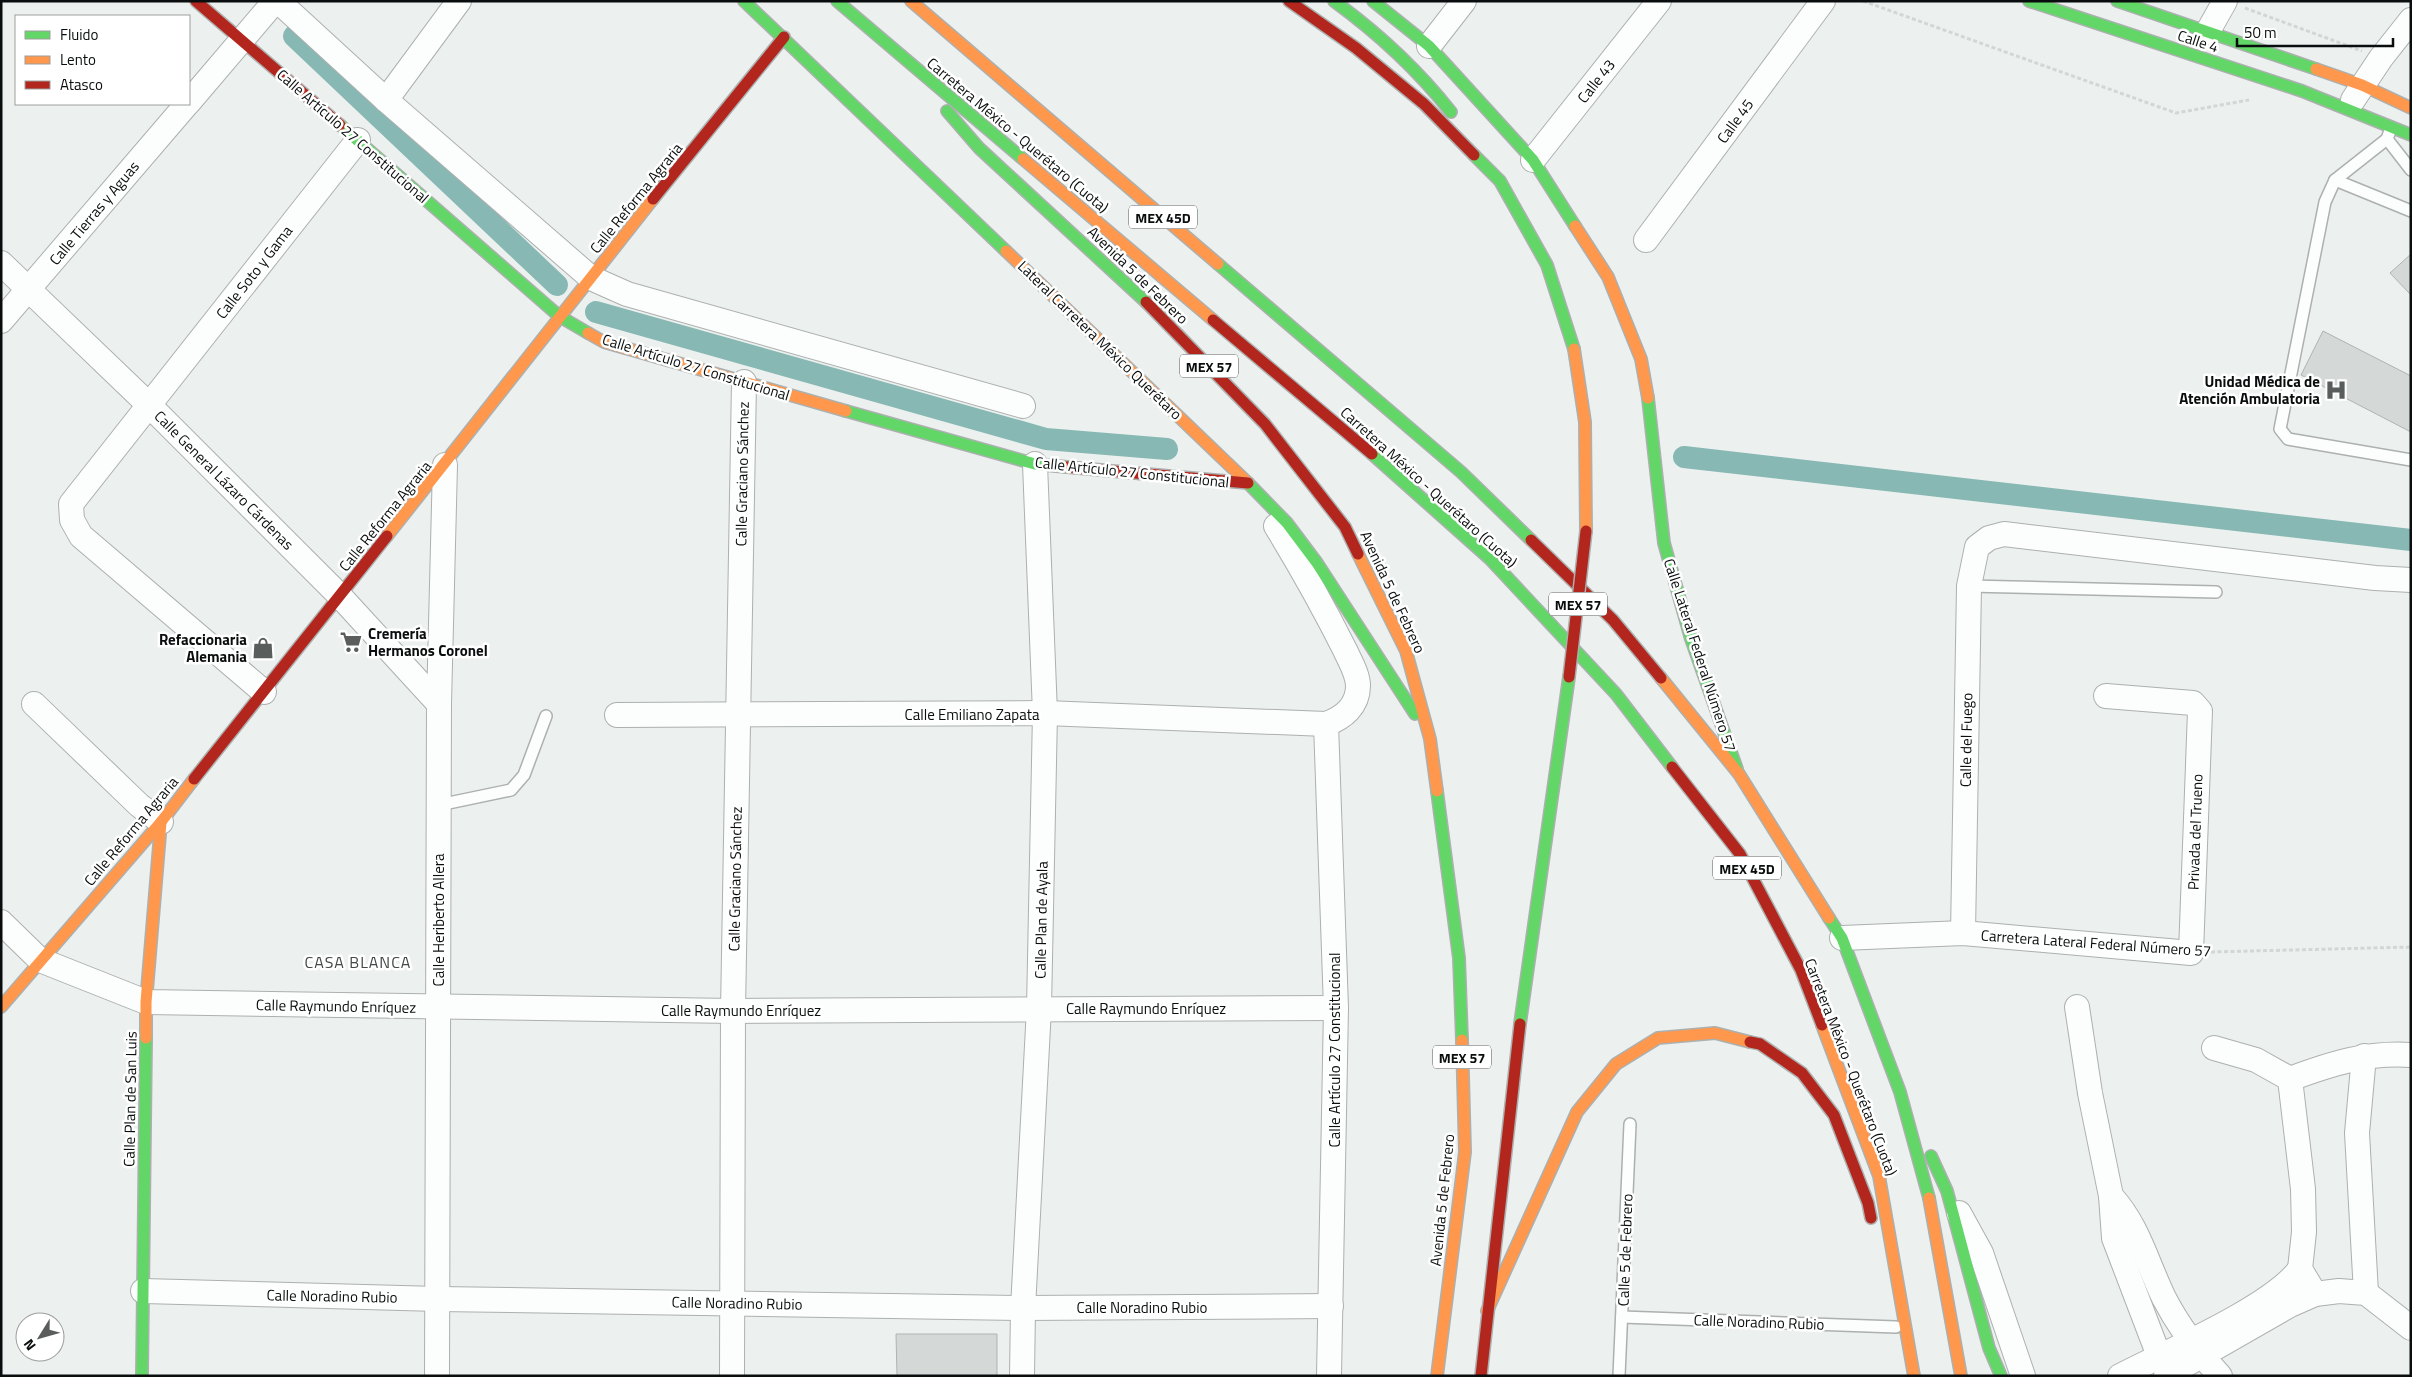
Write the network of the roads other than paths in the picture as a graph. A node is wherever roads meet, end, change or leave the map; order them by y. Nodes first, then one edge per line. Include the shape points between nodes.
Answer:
1 (196, 1) edge
2 (276, 1) edge
3 (459, 1) edge
4 (744, 1) edge
5 (838, 1) edge
6 (911, 1) edge
7 (1288, 1) edge
8 (1334, 1) edge
9 (1373, 1) edge
10 (1464, 1) edge
11 (1659, 1) edge
12 (1823, 1) edge
13 (2029, 1) edge
14 (2117, 1) edge
15 (2231, 3) edge
16 (2411, 20) edge
17 (2207, 32) junction
18 (784, 37) junction
19 (241, 40) junction
20 (1429, 46) junction
21 (898, 55) junction
22 (2362, 85) junction
23 (386, 100) junction
24 (190, 101) edge
25 (186, 105) edge
26 (2348, 108) junction
27 (2411, 108) edge
28 (2391, 128) junction
29 (2411, 135) edge
30 (2386, 139) junction
31 (358, 140) junction
32 (1533, 160) junction
33 (2411, 170) edge
34 (2335, 180) junction
35 (1500, 181) junction
36 (2411, 211) edge
37 (1646, 240) dead end
38 (1, 263) edge
39 (591, 278) junction
40 (29, 290) junction
41 (559, 316) junction
42 (1, 322) edge
43 (744, 382) junction
44 (149, 405) junction
45 (1023, 406) dead end
46 (2411, 460) edge
47 (1035, 464) junction
48 (445, 465) junction
49 (1248, 483) junction
50 (2411, 580) edge
51 (1969, 586) junction
52 (2216, 592) dead end
53 (339, 595) junction
54 (264, 692) junction
55 (2106, 696) dead end
56 (34, 704) dead end
57 (439, 704) junction
58 (1045, 713) junction
59 (617, 715) dead end
60 (737, 715) junction
61 (546, 716) dead end
62 (1326, 724) junction
63 (1430, 739) junction
64 (1739, 774) junction
65 (438, 805) junction
66 (160, 822) junction
67 (1, 922) edge
68 (1963, 933) junction
69 (1842, 938) junction
70 (2191, 953) joint
71 (40, 960) junction
72 (146, 1002) junction
73 (2077, 1007) dead end
74 (1, 1008) edge
75 (437, 1008) junction
76 (1039, 1008) junction
77 (1336, 1008) junction
78 (733, 1011) junction
79 (2214, 1048) dead end
80 (2411, 1054) edge
81 (2364, 1056) junction
82 (2290, 1079) junction
83 (1900, 1092) junction
84 (1630, 1124) dead end
85 (1947, 1191) junction
86 (2110, 1196) junction
87 (1874, 1232) dead end
88 (2300, 1269) junction
89 (1885, 1279) dead end
90 (142, 1291) junction
91 (2366, 1293) junction
92 (2315, 1294) junction
93 (438, 1299) junction
94 (733, 1303) junction
95 (1331, 1306) junction
96 (1023, 1308) junction
97 (1487, 1310) junction
98 (1622, 1317) junction
99 (1896, 1326) junction
100 (2411, 1328) edge
101 (2196, 1348) junction
102 (2168, 1370) edge
103 (142, 1376) edge
104 (437, 1376) edge
105 (732, 1376) edge
106 (1022, 1376) edge
107 (1329, 1376) edge
108 (1437, 1376) edge
109 (1480, 1376) edge
110 (1619, 1376) edge
111 (1913, 1376) edge
112 (1961, 1376) edge
113 (2001, 1376) edge
114 (2023, 1376) edge
115 (2120, 1376) edge
116 (2220, 1376) edge

1 - 19 main road, Calle Artículo 27 Constitucional
2 - 19 street, Calle Tierras y Aguas
2 - 23 street
3 - 23 street
4 - 18 main road, Lateral Carretera México Querétaro
5 - 21 main road, Carretera México - Querétaro (Cuota) / MEX 45D
6 - 64 main road, Carretera México - Querétaro (Cuota) / MEX 45D via 1461,472 1614,620
7 - 35 main road, MEX 57 via 1356,48 1424,104
8 - 35 main road via 1365,23 1431,86
9 - 20 main road, Calle Lateral Federal Número 57
10 - 20 street
11 - 32 street, Calle 43
12 - 37 street, Calle 45
13 - 26 main road, Calle 4
14 - 17 main road, Calle 4
15 - 17 street
16 - 22 street
17 - 22 main road, Calle 4
18 - 39 main road, Calle Reforma Agraria
18 - 49 main road, Lateral Carretera México Querétaro
19 - 24 street, Calle Tierras y Aguas
19 - 31 main road, Calle Artículo 27 Constitucional
20 - 32 main road, Calle Lateral Federal Número 57
21 - 63 main road, Avenida 5 de Febrero / MEX 57 via 980,148 1139,294 1271,431 1345,527 1406,651
21 - 111 main road, Carretera México - Querétaro (Cuota) / MEX 45D via 1388,468 1490,559 1616,694 1740,854 1801,970 1879,1176
22 - 26 street
22 - 27 main road, Calle 4
23 - 39 street
25 - 40 street, Calle Tierras y Aguas
26 - 28 main road, Calle 4
28 - 29 main road, Calle 4
28 - 30 lane
30 - 33 lane
30 - 34 lane
31 - 41 main road, Calle Artículo 27 Constitucional
31 - 44 street, Calle Soto y Gama
32 - 64 main road, Calle Lateral Federal Número 57 via 1608,278 1641,359 1652,424 1664,543 1691,638
34 - 36 lane
34 - 46 lane via 2326,202 2280,429 2288,439
35 - 97 main road, MEX 57, bridge via 1547,265 1572,339 1585,422 1586,531 1569,677 1525,976
38 - 40 street, Calle General Lázaro Cárdenas
39 - 41 main road, Calle Reforma Agraria
39 - 45 street via 627,294
40 - 42 street, Calle Tierras y Aguas
40 - 44 street, Calle General Lázaro Cárdenas
41 - 43 main road, Calle Artículo 27 Constitucional via 604,342
41 - 48 main road, Calle Reforma Agraria
43 - 47 main road, Calle Artículo 27 Constitucional
43 - 60 street, Calle Graciano Sánchez
44 - 53 street, Calle General Lázaro Cárdenas
44 - 54 street, Calle Soto y Gama via 71,504 72,520 81,536
47 - 49 main road, Calle Artículo 27 Constitucional
47 - 58 street, Calle Plan de Ayala
48 - 53 main road, Calle Reforma Agraria
48 - 57 street, Calle Heriberto Allera
49 - 62 street, Lateral Carretera México Querétaro via 1304,571 1357,676 1358,686 1352,706 1336,721
49 - 63 main road via 1287,523 1318,563
50 - 51 street, Calle del Fuego via 2004,534 1989,538 1977,547
51 - 52 lane
51 - 68 street, Calle del Fuego
53 - 54 main road, Calle Reforma Agraria
53 - 57 street, Calle General Lázaro Cárdenas
54 - 66 main road, Calle Reforma Agraria
55 - 70 street, Privada del Trueno via 2193,703 2200,710
56 - 66 street
57 - 65 street, Calle Heriberto Allera
58 - 60 street, Calle Emiliano Zapata
58 - 62 street, Calle Emiliano Zapata
58 - 76 street, Calle Plan de Ayala
59 - 60 street, Calle Emiliano Zapata
60 - 78 street, Calle Graciano Sánchez
61 - 65 lane via 524,775 511,790
62 - 77 street, Calle Artículo 27 Constitucional
63 - 108 main road, Avenida 5 de Febrero / MEX 57 via 1459,958 1465,1152
64 - 69 main road, Carretera México - Querétaro (Cuota) / MEX 45D
65 - 75 street, Calle Heriberto Allera
66 - 71 main road, Calle Reforma Agraria
66 - 72 main road, Calle Plan de San Luis
67 - 71 street
68 - 69 street, Carretera Lateral Federal Número 57
68 - 70 street, Carretera Lateral Federal Número 57
69 - 83 main road, Carretera México - Querétaro (Cuota) / MEX 45D
71 - 72 street
71 - 74 main road, Calle Reforma Agraria
72 - 75 street, Calle Raymundo Enríquez
72 - 90 main road, Calle Plan de San Luis
73 - 86 street
75 - 78 street, Calle Raymundo Enríquez
75 - 93 street, Calle Heriberto Allera
76 - 77 street, Calle Raymundo Enríquez
76 - 78 street, Calle Raymundo Enríquez
76 - 96 street, Calle Plan de Ayala
77 - 95 street, Calle Artículo 27 Constitucional
78 - 94 street, Calle Graciano Sánchez
79 - 82 street via 2256,1060
80 - 81 street
81 - 82 street
81 - 91 street via 2357,1133
82 - 88 street via 2303,1190 2304,1232
83 - 85 main road
83 - 112 main road, Carretera México - Querétaro (Cuota) / MEX 45D via 1932,1208
84 - 98 lane, Calle 5 de Febrero
85 - 113 main road via 1989,1348
85 - 114 street via 1981,1253
86 - 101 street via 2131,1222 2164,1298
86 - 102 street via 2114,1238
87 - 97 main road via 1868,1203 1834,1115 1802,1073 1760,1044 1714,1033 1658,1038 1616,1064 1577,1112
88 - 92 street
88 - 101 street via 2282,1288 2235,1317
89 - 99 main road
90 - 93 street, Calle Noradino Rubio
90 - 103 main road, Calle Plan de San Luis
91 - 92 street via 2340,1291
91 - 100 street
92 - 101 street
93 - 94 street, Calle Noradino Rubio
93 - 104 street, Calle Heriberto Allera
94 - 96 street, Calle Noradino Rubio
94 - 105 street, Calle Graciano Sánchez
95 - 96 street, Calle Noradino Rubio
95 - 107 street, Calle Artículo 27 Constitucional
96 - 106 street, Calle Plan de Ayala
97 - 109 main road, MEX 57
98 - 99 lane, Calle Noradino Rubio
98 - 110 lane, Calle 5 de Febrero
99 - 111 main road
101 - 102 street
101 - 116 street
102 - 115 street

